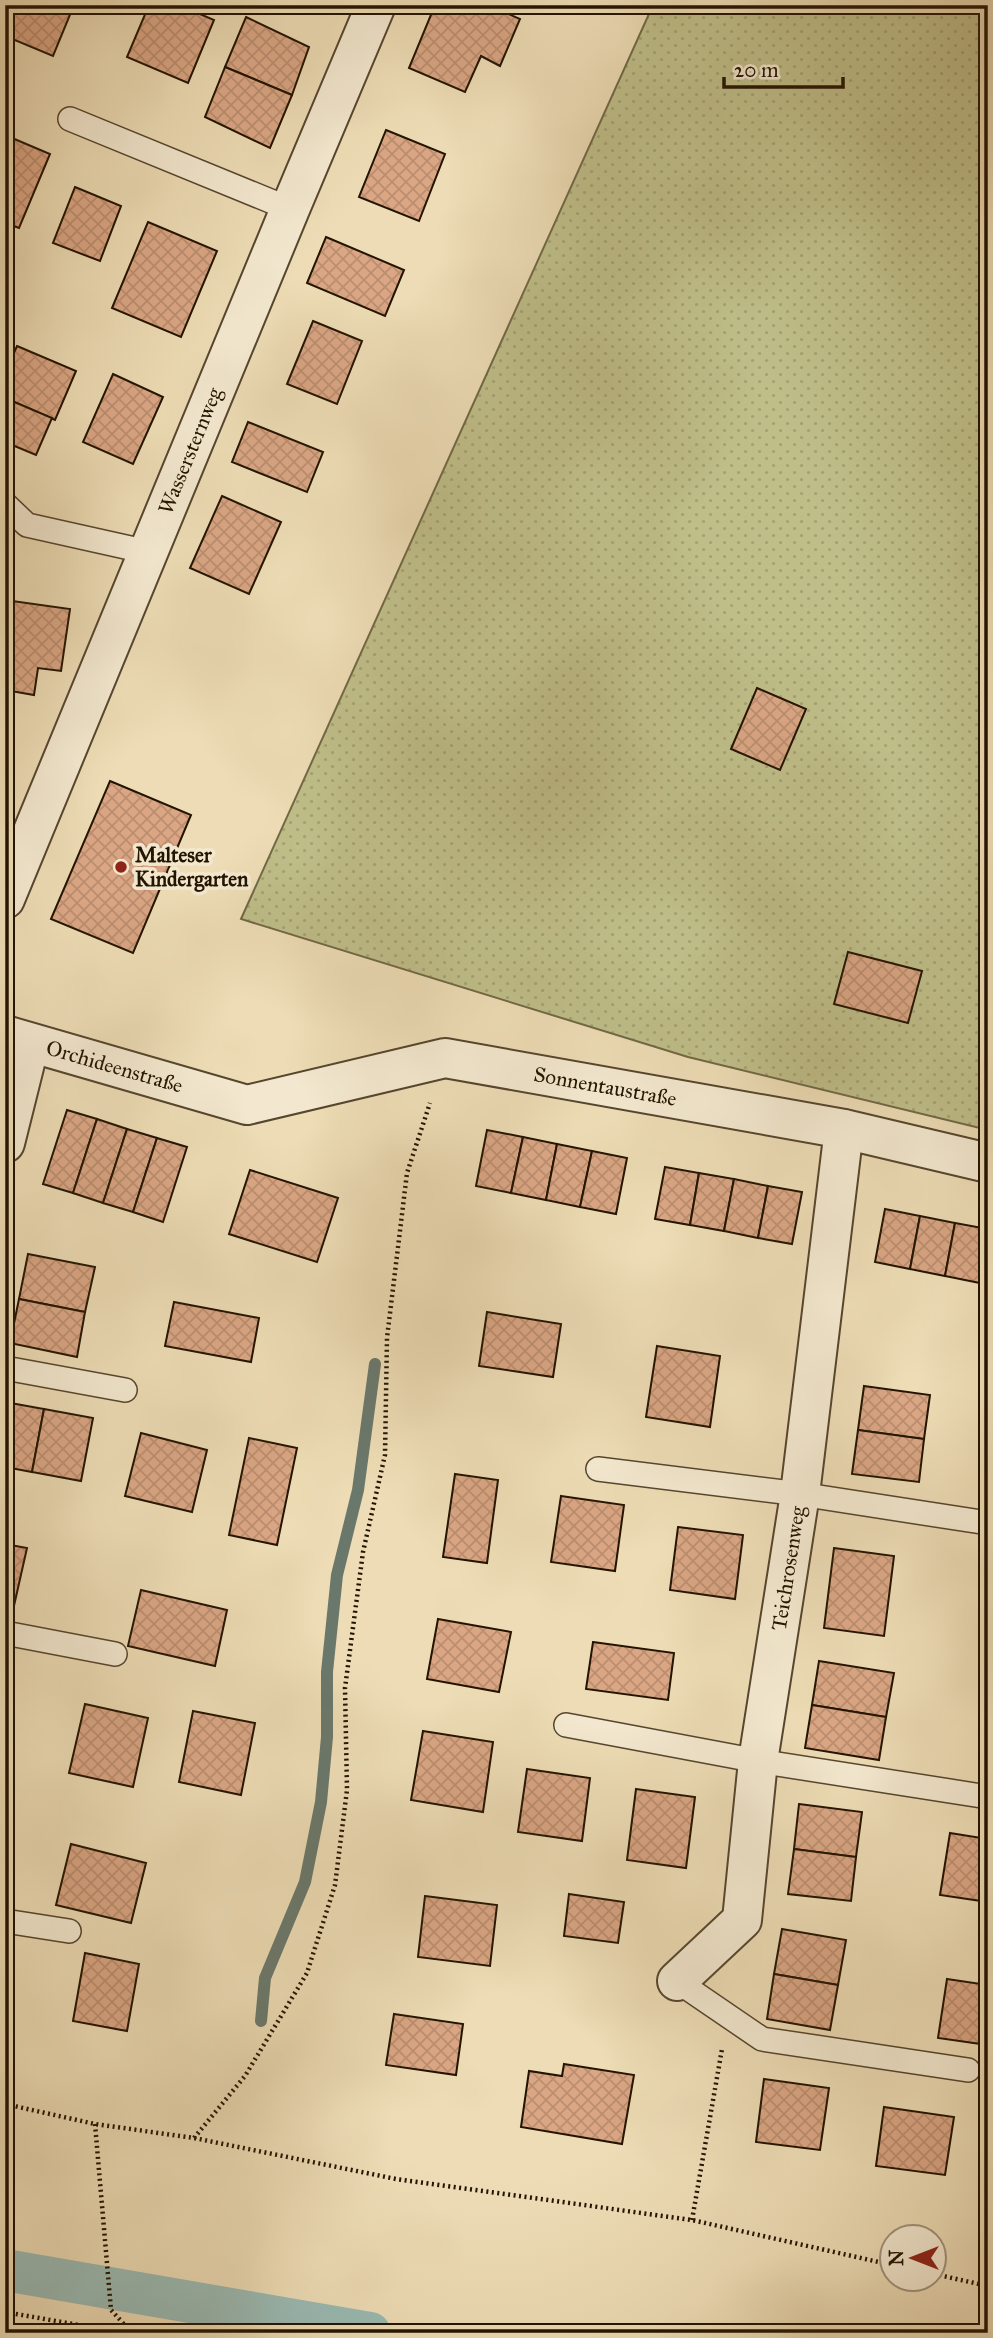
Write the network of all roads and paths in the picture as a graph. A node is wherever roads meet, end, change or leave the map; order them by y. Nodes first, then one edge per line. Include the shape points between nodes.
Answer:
1 (376, 5) edge
2 (70, 119) dead end
3 (290, 209) junction
4 (5, 504) edge
5 (148, 552) junction
6 (5, 899) edge
7 (18, 1039) edge
8 (445, 1058) junction
9 (222, 1099) joint
10 (844, 1129) junction
11 (5, 1143) edge
12 (988, 1163) edge
13 (5, 1368) edge
14 (125, 1390) dead end
15 (598, 1469) dead end
16 (800, 1494) junction
17 (988, 1523) edge
18 (5, 1633) edge
19 (115, 1654) dead end
20 (566, 1725) dead end
21 (758, 1761) junction
22 (988, 1797) edge
23 (5, 1921) edge
24 (69, 1931) dead end
25 (677, 1981) joint
26 (724, 2042) dead end
27 (968, 2070) dead end
28 (5, 2104) edge
29 (95, 2124) junction
30 (194, 2138) junction
31 (692, 2220) junction
32 (878, 2261) edge
33 (948, 2277) edge
34 (988, 2286) edge
35 (5, 2312) edge
36 (124, 2333) edge
37 (132, 2333) edge

1 - 3 street, Wassersternweg
2 - 3 lane
3 - 5 street, Wassersternweg
4 - 5 lane via 27,525
5 - 6 street, Wassersternweg
7 - 9 street, Orchideenstraße
7 - 11 street
8 - 9 street, Sonnentaustraße via 247,1105
8 - 10 street, Sonnentaustraße
8 - 30 path via 407,1173 387,1338 384,1455 363,1552 345,1688 346,1790 335,1885 307,1973 245,2076
10 - 12 street, Sonnentaustraße
10 - 16 street, Teichrosenweg
13 - 14 lane
15 - 16 lane
16 - 17 lane
16 - 21 street, Teichrosenweg
18 - 19 lane
20 - 21 lane
21 - 22 lane
21 - 25 street, Teichrosenweg via 743,1920
23 - 24 lane
25 - 27 lane via 762,2039
26 - 31 path
28 - 29 path
29 - 30 path
29 - 37 path via 111,2310
30 - 31 path via 396,2179
31 - 32 path
33 - 34 path
35 - 36 path

